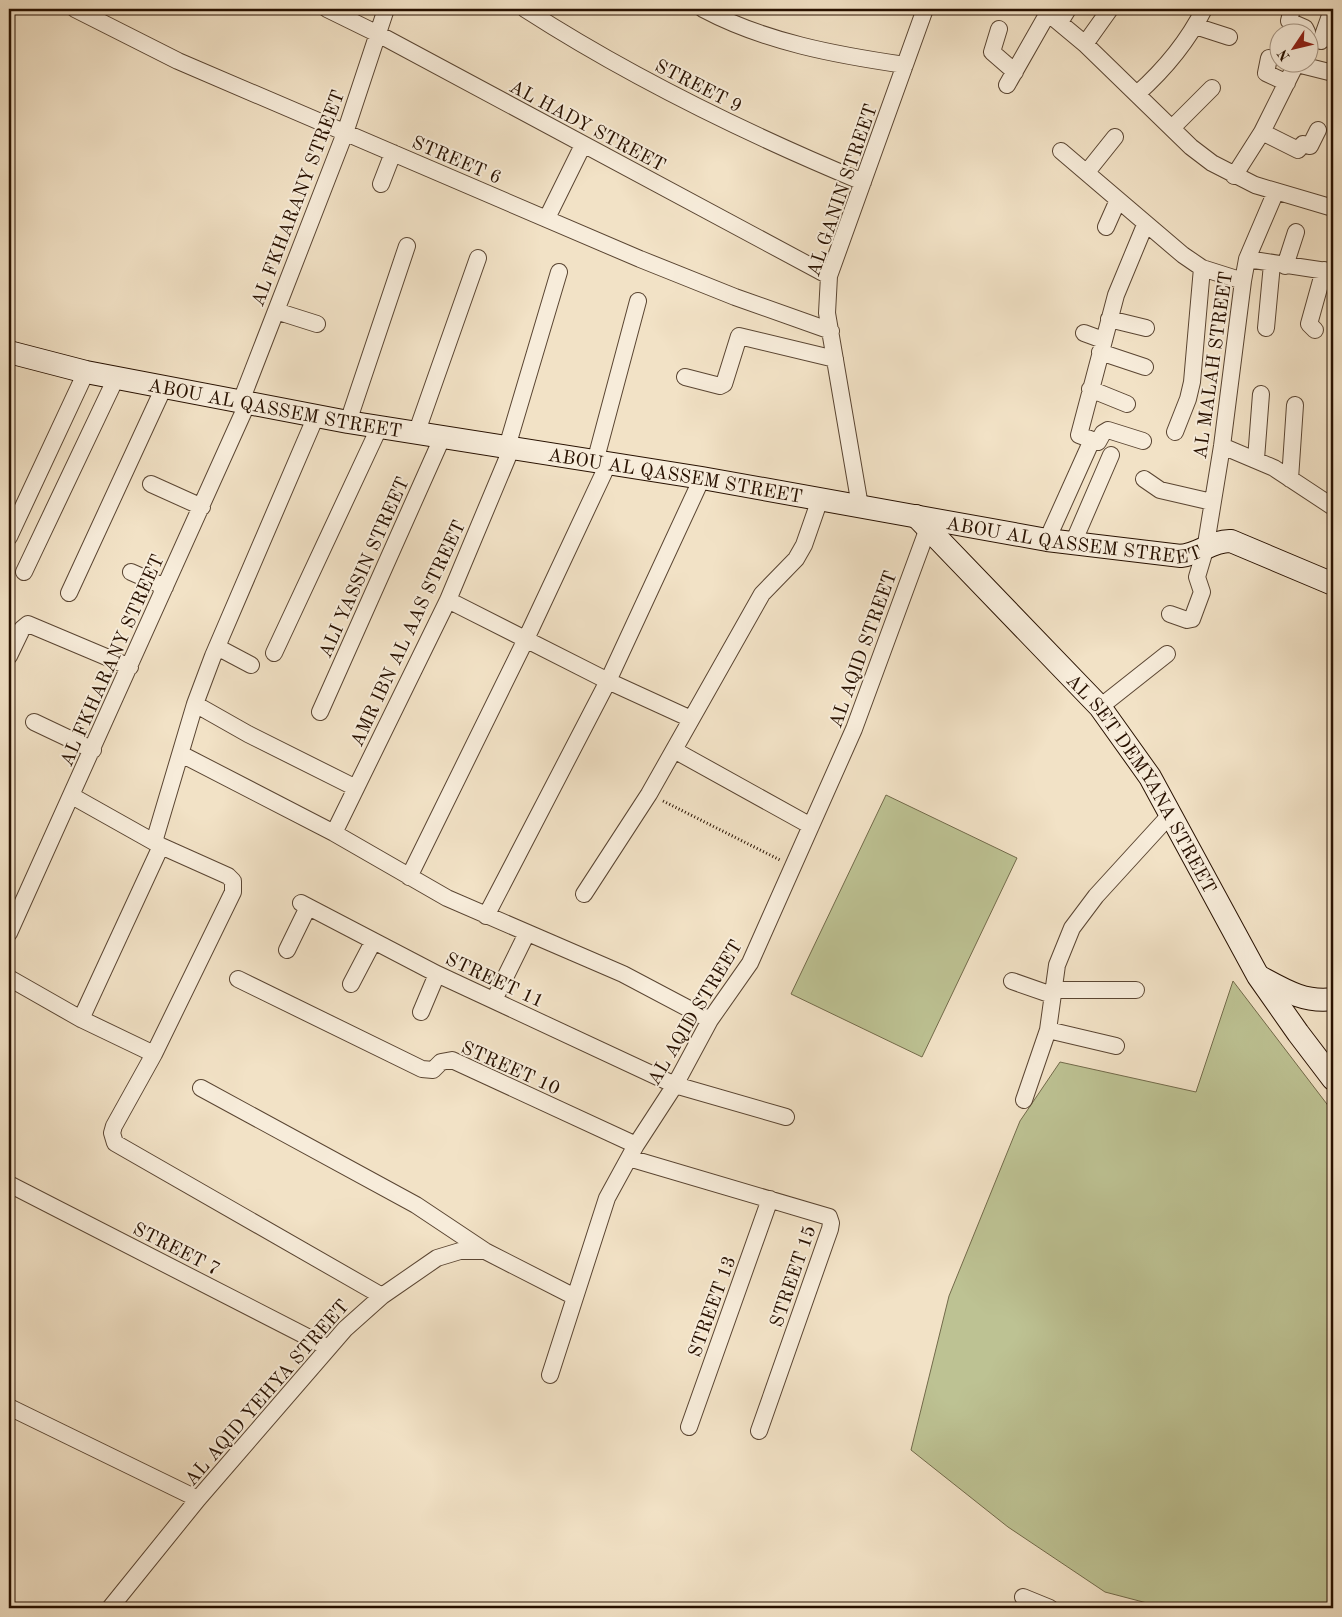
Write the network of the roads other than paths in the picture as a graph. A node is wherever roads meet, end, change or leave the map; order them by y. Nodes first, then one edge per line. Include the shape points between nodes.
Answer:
1 (74, 9) edge
2 (327, 9) edge
3 (386, 9) edge
4 (525, 9) edge
5 (703, 9) edge
6 (925, 9) edge
7 (1110, 9) edge
8 (1204, 9) edge
9 (1292, 9) edge
10 (1332, 10) edge
11 (1055, 13) edge
12 (1290, 22) edge
13 (1195, 26) junction
14 (999, 29) dead end
15 (1320, 32) edge
16 (378, 34) junction
17 (1229, 38) dead end
18 (1085, 44) junction
19 (1269, 58) dead end
20 (905, 65) junction
21 (1320, 69) edge
22 (1292, 72) edge
23 (1333, 72) edge
24 (1287, 83) junction
25 (1212, 88) dead end
26 (1137, 94) junction
27 (1172, 128) junction
28 (1318, 130) dead end
29 (1262, 132) junction
30 (344, 133) junction
31 (1115, 137) dead end
32 (583, 145) junction
33 (1061, 151) dead end
34 (393, 153) junction
35 (1087, 172) junction
36 (1234, 176) junction
37 (863, 182) junction
38 (381, 184) dead end
39 (1276, 191) junction
40 (1118, 200) junction
41 (1333, 208) edge
42 (547, 218) junction
43 (1145, 225) junction
44 (1106, 227) dead end
45 (1296, 232) dead end
46 (407, 246) dead end
47 (478, 258) dead end
48 (1247, 259) junction
49 (1279, 265) junction
50 (1202, 268) junction
51 (1329, 271) edge
52 (559, 272) dead end
53 (829, 276) junction
54 (1243, 281) junction
55 (638, 301) dead end
56 (276, 311) junction
57 (1109, 319) junction
58 (317, 324) dead end
59 (1146, 328) dead end
60 (1266, 328) dead end
61 (1315, 330) dead end
62 (830, 332) junction
63 (1084, 333) dead end
64 (1102, 346) junction
65 (9, 352) edge
66 (836, 359) junction
67 (1146, 367) dead end
68 (86, 372) junction
69 (685, 377) dead end
70 (116, 378) junction
71 (164, 387) junction
72 (1090, 389) junction
73 (1261, 394) dead end
74 (244, 402) junction
75 (1127, 404) dead end
76 (1295, 406) dead end
77 (316, 416) junction
78 (348, 422) junction
79 (379, 428) junction
80 (1175, 432) dead end
81 (416, 434) junction
82 (442, 438) junction
83 (1092, 440) junction
84 (1143, 440) dead end
85 (1222, 446) junction
86 (510, 447) junction
87 (1111, 455) dead end
88 (1256, 459) junction
89 (601, 463) junction
90 (702, 478) junction
91 (1144, 479) dead end
92 (1290, 479) junction
93 (151, 484) dead end
94 (820, 499) junction
95 (1212, 502) junction
96 (860, 506) junction
97 (202, 507) junction
98 (1333, 507) edge
99 (922, 522) junction
100 (11, 526) edge
101 (1047, 540) junction
102 (1073, 543) junction
103 (1205, 550) junction
104 (24, 572) dead end
105 (131, 572) dead end
106 (1333, 584) edge
107 (165, 588) junction
108 (69, 592) dead end
109 (448, 600) junction
110 (1170, 614) dead end
111 (526, 639) junction
112 (217, 647) junction
113 (274, 653) dead end
114 (1167, 654) dead end
115 (9, 656) edge
116 (251, 665) dead end
117 (130, 666) junction
118 (608, 681) junction
119 (195, 704) junction
120 (1100, 706) junction
121 (320, 712) dead end
122 (691, 719) junction
123 (34, 722) dead end
124 (93, 750) junction
125 (674, 750) junction
126 (181, 754) junction
127 (356, 788) junction
128 (72, 796) junction
129 (1170, 815) junction
130 (811, 826) junction
131 (334, 833) junction
132 (158, 844) junction
133 (409, 877) junction
134 (584, 894) dead end
135 (486, 916) junction
136 (9, 933) edge
137 (527, 933) junction
138 (373, 942) junction
139 (287, 950) dead end
140 (437, 974) junction
141 (1258, 976) junction
142 (9, 978) edge
143 (238, 979) dead end
144 (1012, 981) dead end
145 (352, 984) dead end
146 (1136, 990) dead end
147 (1052, 992) junction
148 (1333, 999) edge
149 (494, 1000) junction
150 (421, 1012) dead end
151 (81, 1019) junction
152 (710, 1020) junction
153 (1048, 1030) junction
154 (1116, 1046) dead end
155 (154, 1054) junction
156 (1333, 1079) edge
157 (674, 1086) junction
158 (201, 1088) dead end
159 (1024, 1100) dead end
160 (786, 1117) dead end
161 (632, 1151) junction
162 (9, 1184) edge
163 (770, 1199) junction
164 (485, 1251) junction
165 (382, 1296) junction
166 (575, 1297) junction
167 (327, 1347) junction
168 (550, 1376) dead end
169 (9, 1407) edge
170 (689, 1427) dead end
171 (759, 1431) dead end
172 (198, 1500) junction
173 (1023, 1597) dead end
174 (110, 1608) edge
175 (1050, 1608) edge

1 - 30 street, STREET 6 via 178,61
2 - 16 street, AL HADY STREET
3 - 16 street, AL FKHARANY STREET
4 - 37 street, STREET 9 via 625,70 713,116
5 - 20 street via 803,47
6 - 20 street, AL GANIN STREET
7 - 18 street
8 - 13 street
9 - 12 street via 1288,21
10 - 15 street
11 - 14 street via 1011,78 992,52
11 - 18 street
13 - 17 street
13 - 26 street via 1179,51
16 - 30 street, AL FKHARANY STREET
16 - 32 street, AL HADY STREET
18 - 26 street
19 - 24 street via 1266,73
20 - 37 street, AL GANIN STREET
21 - 23 street
22 - 24 street
24 - 29 street
25 - 27 street
26 - 27 street
27 - 36 street via 1205,158
28 - 29 street via 1310,146 1303,144 1298,150
29 - 36 street
30 - 34 street, STREET 6
30 - 56 street, AL FKHARANY STREET
31 - 35 street
32 - 42 street
32 - 53 street, AL HADY STREET
33 - 35 street
34 - 38 street
34 - 42 street, STREET 6
35 - 40 street
36 - 39 street
37 - 53 street, AL GANIN STREET
39 - 41 street
39 - 48 street, AL MALAH STREET
40 - 43 street
40 - 44 street
42 - 62 street, STREET 6 via 726,293
43 - 50 street
43 - 57 street
45 - 49 street
46 - 78 street
47 - 81 street
48 - 49 street
48 - 54 street, AL MALAH STREET
49 - 51 street
49 - 60 street
50 - 54 street
50 - 80 street via 1192,382
51 - 61 street via 1309,324
52 - 86 street, AMR IBN AL AAS STREET
53 - 62 street, AL GANIN STREET
54 - 85 street, AL MALAH STREET
55 - 89 street
56 - 58 street
56 - 74 street, AL FKHARANY STREET
57 - 59 street
57 - 64 street
62 - 66 street, AL GANIN STREET
63 - 64 street
64 - 67 street
64 - 72 street
65 - 68 street, ABOU AL QASSEM STREET
66 - 69 street via 739,336 724,384 720,386
66 - 96 street, AL GANIN STREET
68 - 70 street, ABOU AL QASSEM STREET
68 - 100 street
70 - 71 street, ABOU AL QASSEM STREET
70 - 104 street
71 - 74 street, ABOU AL QASSEM STREET
71 - 108 street
72 - 75 street
72 - 83 street via 1079,435
73 - 88 street
74 - 77 street, ABOU AL QASSEM STREET
74 - 97 street, AL FKHARANY STREET
76 - 92 street
77 - 78 street, ABOU AL QASSEM STREET
77 - 112 street
78 - 79 street, ABOU AL QASSEM STREET
79 - 81 street, ABOU AL QASSEM STREET
79 - 113 street
81 - 82 street, ABOU AL QASSEM STREET
82 - 86 street, ABOU AL QASSEM STREET
82 - 121 street, ALI YASSIN STREET
83 - 84 street via 1099,442 1108,430
83 - 101 street
85 - 88 street
85 - 95 street, AL MALAH STREET
86 - 89 street, ABOU AL QASSEM STREET
86 - 109 street, AMR IBN AL AAS STREET
87 - 102 street
88 - 92 street
89 - 90 street, ABOU AL QASSEM STREET
89 - 111 street
90 - 94 street, ABOU AL QASSEM STREET
90 - 118 street
91 - 95 street via 1160,490
92 - 98 street
93 - 97 street
94 - 96 street, ABOU AL QASSEM STREET
94 - 122 street via 796,559 762,594
95 - 103 street, AL MALAH STREET
96 - 99 street, ABOU AL QASSEM STREET
97 - 107 street, AL FKHARANY STREET
99 - 101 street, ABOU AL QASSEM STREET
99 - 120 street, AL SET DEMYANA STREET
99 - 130 street, AL AQID STREET via 854,729
101 - 102 street, ABOU AL QASSEM STREET
102 - 103 street, ABOU AL QASSEM STREET via 1181,556
103 - 106 street, ABOU AL QASSEM STREET via 1222,540 1231,541
103 - 110 street, AL MALAH STREET via 1197,577 1202,592 1192,619
105 - 107 street
107 - 117 street, AL FKHARANY STREET
109 - 111 street
109 - 127 street, AMR IBN AL AAS STREET
111 - 118 street
111 - 133 street
112 - 116 street
112 - 119 street
114 - 120 street
115 - 117 street via 28,624
117 - 124 street, AL FKHARANY STREET
118 - 122 street
118 - 135 street
119 - 126 street
119 - 127 street
120 - 129 street, AL SET DEMYANA STREET via 1150,776
122 - 125 street
123 - 124 street
124 - 128 street, AL FKHARANY STREET
125 - 130 street
125 - 134 street
126 - 131 street
126 - 132 street
127 - 131 street, AMR IBN AL AAS STREET
128 - 132 street
128 - 136 street, AL FKHARANY STREET
129 - 141 street, AL SET DEMYANA STREET
129 - 147 street via 1083,911 1063,946
130 - 152 street, AL AQID STREET via 746,972
131 - 133 street
132 - 151 street
132 - 155 street via 228,876 233,881 234,892
133 - 135 street
135 - 137 street
137 - 149 street
137 - 152 street via 623,974
138 - 139 street, STREET 11 via 304,905
138 - 140 street, STREET 11
138 - 145 street
140 - 149 street, STREET 11
140 - 150 street
141 - 148 street via 1305,999
141 - 156 street, AL SET DEMYANA STREET
142 - 151 street
143 - 161 street, STREET 10 via 422,1069 432,1070 441,1062 452,1060
144 - 147 street
146 - 147 street
147 - 153 street
149 - 157 street, STREET 11
151 - 155 street
152 - 157 street, AL AQID STREET
153 - 154 street
153 - 159 street
155 - 165 street via 112,1130 112,1138 118,1146
157 - 160 street, STREET 11
157 - 161 street, AL AQID STREET
158 - 164 street via 416,1205
161 - 163 street, STREET 15
161 - 166 street, AL AQID STREET via 600,1216
162 - 167 street, STREET 7
163 - 170 street, STREET 13
163 - 171 street, STREET 15 via 823,1214 831,1223
164 - 165 street, AL AQID YEHYA STREET via 460,1251 437,1258
164 - 166 street
165 - 167 street, AL AQID YEHYA STREET
166 - 168 street, AL AQID STREET
167 - 172 street, AL AQID YEHYA STREET
169 - 172 street
172 - 174 street, AL AQID YEHYA STREET
173 - 175 street

